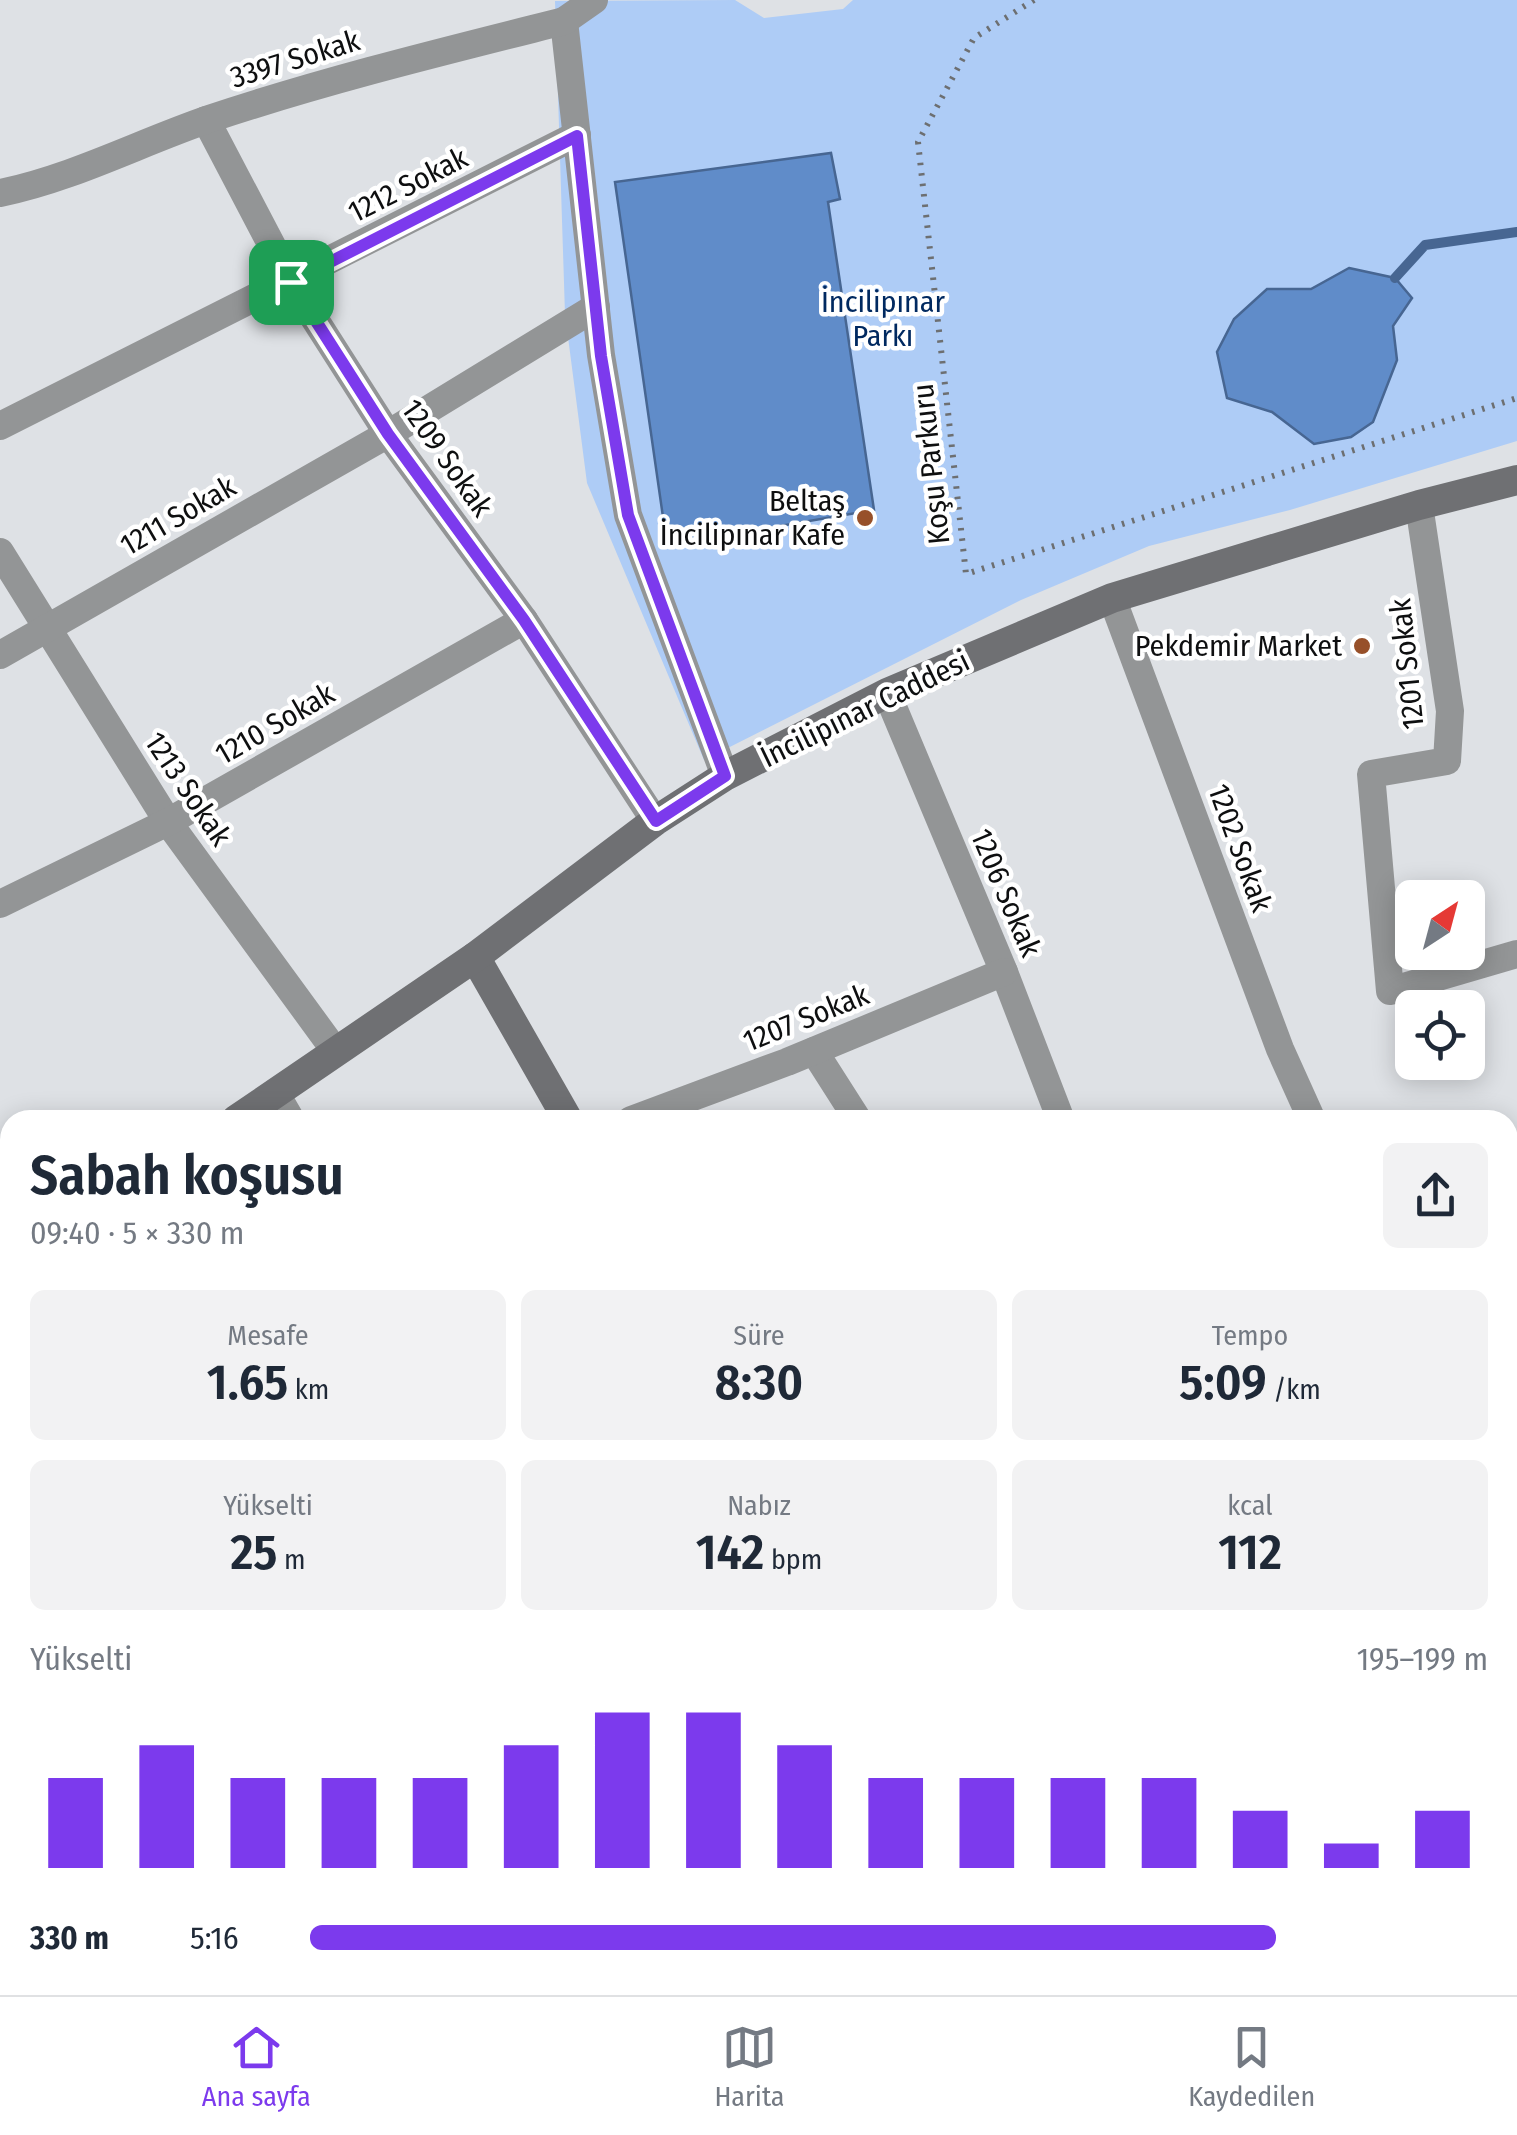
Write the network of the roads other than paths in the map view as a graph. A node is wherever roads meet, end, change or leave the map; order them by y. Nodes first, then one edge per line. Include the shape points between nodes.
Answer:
1 (594, 0) edge
2 (564, 22) junction
3 (206, 120) junction
4 (577, 136) junction
5 (5, 188) edge
6 (291, 282) junction
7 (596, 307) junction
8 (0, 426) edge
9 (388, 434) junction
10 (1517, 480) edge
11 (1419, 505) junction
12 (0, 552) edge
13 (1112, 598) junction
14 (524, 620) junction
15 (46, 628) junction
16 (0, 655) edge
17 (887, 693) junction
18 (725, 776) junction
19 (656, 821) junction
20 (168, 822) junction
21 (0, 904) edge
22 (1517, 954) edge
23 (475, 956) junction
24 (1004, 972) junction
25 (814, 1051) junction
26 (336, 1052) junction
27 (284, 1107) edge
28 (562, 1110) edge
29 (658, 1110) edge
30 (852, 1110) edge
31 (1057, 1110) edge
32 (1308, 1110) edge

1 - 2 street, 3397 Sokak
2 - 3 street, 3397 Sokak via 346,76
2 - 4 street
3 - 5 street, 3397 Sokak via 62,176
3 - 6 street, 1209 Sokak
4 - 6 street, 1212 Sokak
4 - 7 street
6 - 8 street, 1212 Sokak
6 - 9 street, 1209 Sokak
7 - 9 street, 1211 Sokak
7 - 18 street via 628,515
9 - 14 street, 1209 Sokak
9 - 15 street, 1211 Sokak
10 - 11 main road, İncilipınar Caddesi
11 - 13 main road, İncilipınar Caddesi
11 - 22 street, 1201 Sokak via 1450,712 1447,761 1371,774 1390,991
12 - 15 street, 1213 Sokak
13 - 17 main road, İncilipınar Caddesi
13 - 32 street, 1202 Sokak
14 - 19 street, 1209 Sokak
14 - 20 street, 1210 Sokak
15 - 16 street, 1211 Sokak
15 - 20 street, 1213 Sokak
17 - 18 main road, İncilipınar Caddesi
17 - 24 street, 1206 Sokak
18 - 19 main road, İncilipınar Caddesi
19 - 23 main road, İncilipınar Caddesi
20 - 21 street, 1210 Sokak
20 - 26 street, 1213 Sokak
23 - 26 main road, İncilipınar Caddesi
23 - 28 main road
24 - 25 street, 1207 Sokak
24 - 31 street, 1206 Sokak
25 - 29 street, 1207 Sokak
25 - 30 street
26 - 27 main road, İncilipınar Caddesi

